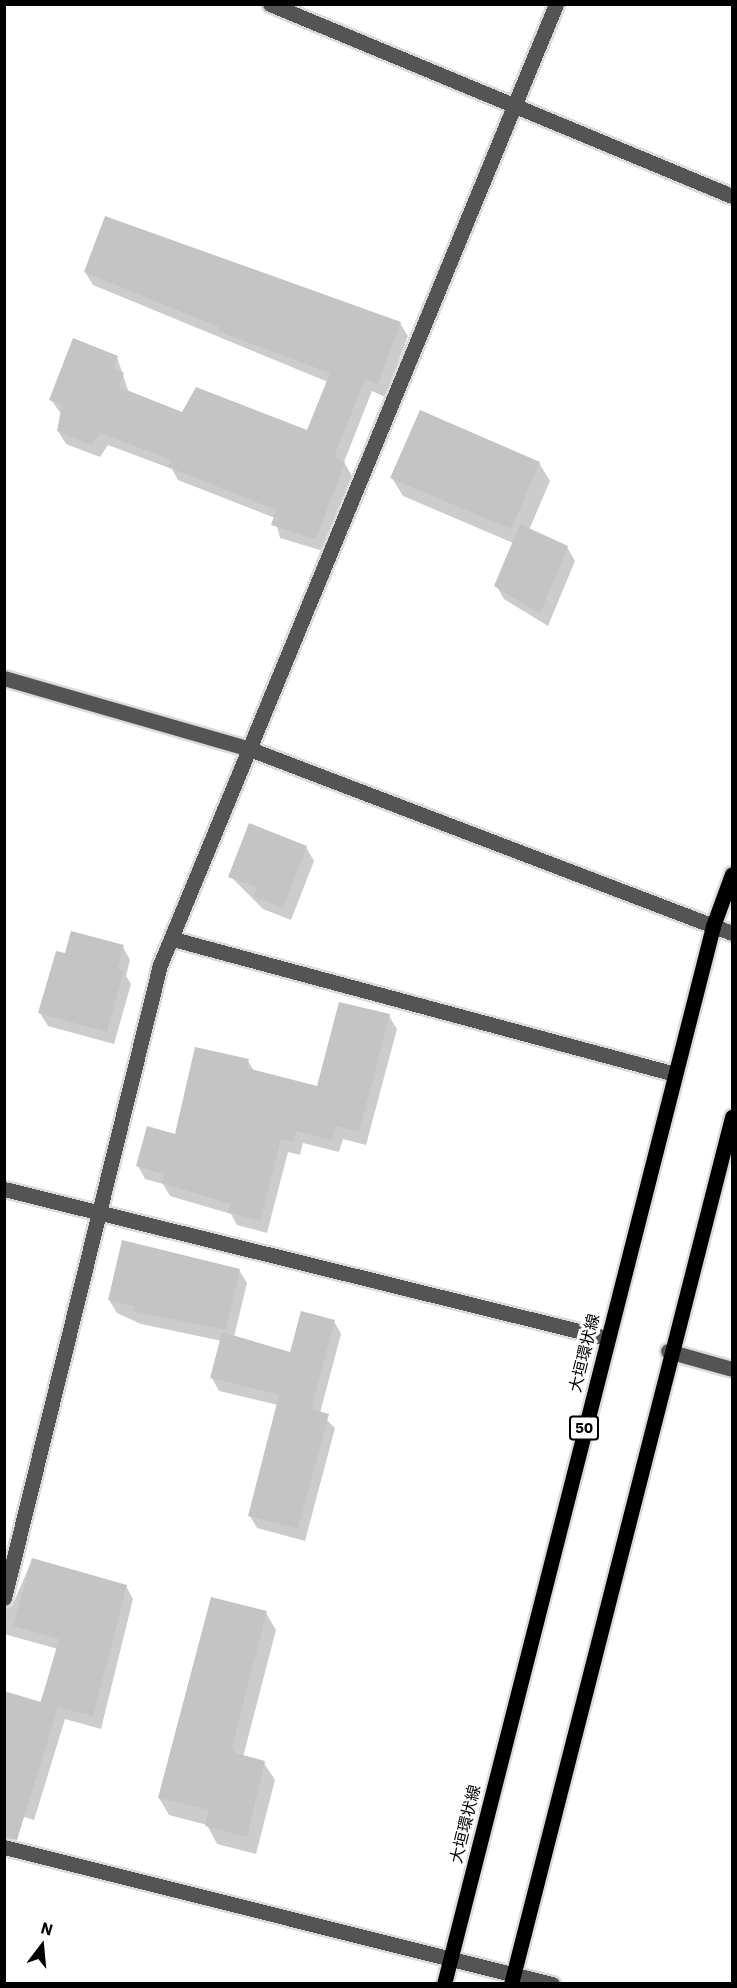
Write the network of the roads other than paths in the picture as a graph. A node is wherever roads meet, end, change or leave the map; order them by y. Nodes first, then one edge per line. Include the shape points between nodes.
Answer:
1 (270, 4) edge
2 (556, 4) edge
3 (516, 103) junction
4 (732, 196) edge
5 (4, 678) edge
6 (247, 748) junction
7 (732, 874) edge
8 (713, 926) junction
9 (732, 933) edge
10 (173, 939) junction
11 (675, 1074) junction
12 (732, 1117) edge
13 (4, 1189) edge
14 (102, 1214) junction
15 (607, 1338) junction
16 (668, 1351) junction
17 (732, 1369) edge
18 (4, 1598) edge
19 (4, 1847) edge
20 (449, 1961) junction
21 (512, 1978) edge
22 (444, 1983) edge
23 (552, 1983) edge

1 - 3 street
2 - 3 street
3 - 4 street
3 - 6 street
5 - 6 street
6 - 8 street
6 - 10 street
7 - 8 main road, 大垣環状線 / 50
8 - 9 street
8 - 11 main road, 大垣環状線 / 50
10 - 11 street
10 - 14 street via 160,965
11 - 15 main road, 大垣環状線 / 50
12 - 16 main road
13 - 14 street
14 - 15 street
14 - 18 street
15 - 20 main road, 大垣環状線 / 50
16 - 17 street
16 - 21 main road
19 - 20 street
20 - 21 street
20 - 22 main road, 大垣環状線 / 50
21 - 23 street

